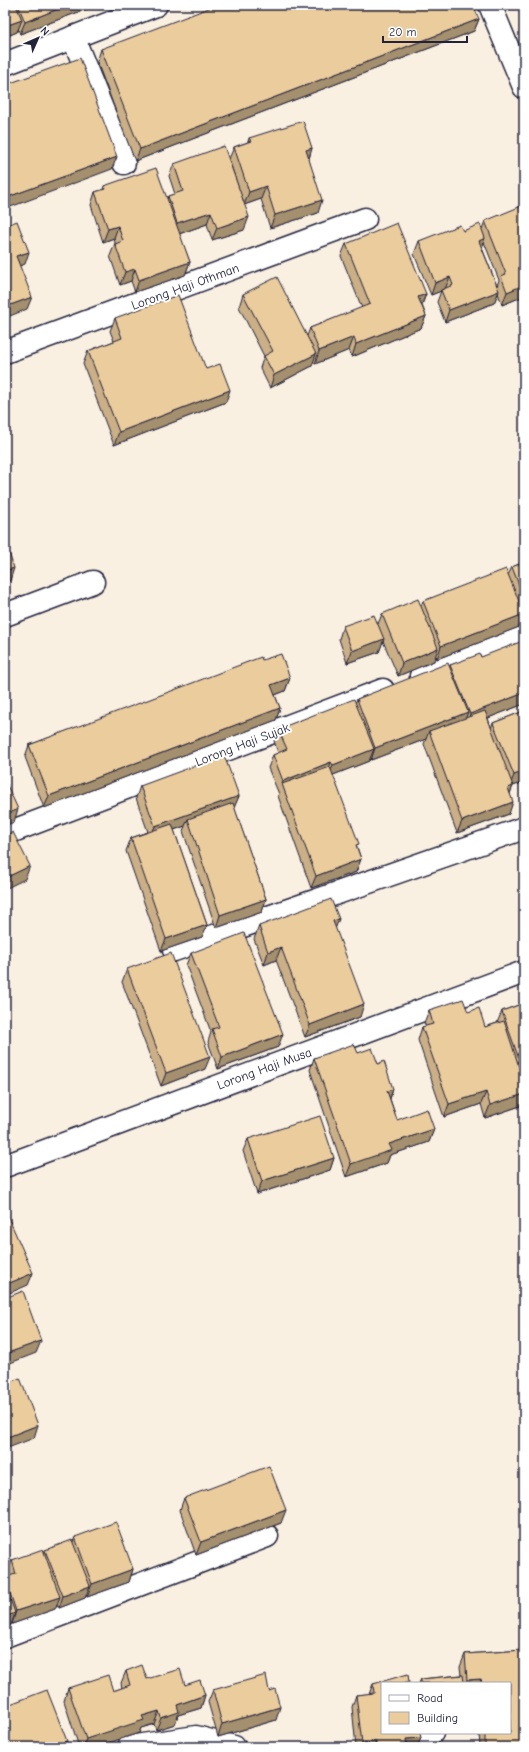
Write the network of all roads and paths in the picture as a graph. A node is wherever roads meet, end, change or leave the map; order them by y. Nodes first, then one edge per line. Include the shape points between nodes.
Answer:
1 (156, 5) edge
2 (490, 5) edge
3 (73, 37) junction
4 (5, 64) edge
5 (524, 87) edge
6 (124, 163) dead end
7 (365, 219) dead end
8 (5, 352) edge
9 (93, 582) dead end
10 (5, 615) edge
11 (524, 635) edge
12 (524, 828) edge
13 (5, 834) edge
14 (174, 950) edge
15 (524, 972) edge
16 (5, 1166) edge
17 (267, 1536) dead end
18 (5, 1636) edge
19 (431, 1734) edge
20 (129, 1747) edge
21 (234, 1747) edge
22 (421, 1747) edge

1 - 3 street
2 - 5 street
3 - 4 street
3 - 6 street
7 - 8 street, Lorong Haji Othman
9 - 10 street
11 - 13 street, Lorong Haji Sujak
12 - 14 street
15 - 16 street, Lorong Haji Musa
17 - 18 street
19 - 22 street via 424,1739
20 - 21 street via 196,1737

